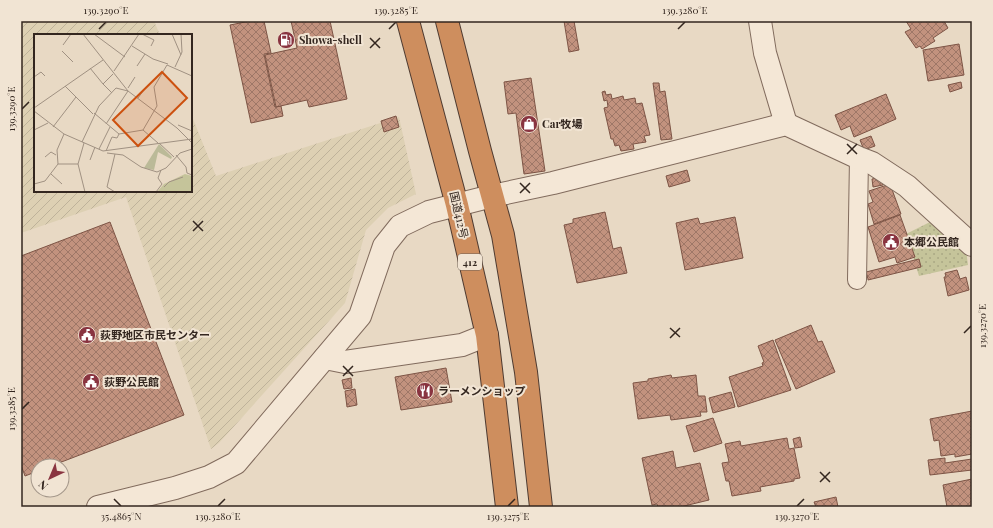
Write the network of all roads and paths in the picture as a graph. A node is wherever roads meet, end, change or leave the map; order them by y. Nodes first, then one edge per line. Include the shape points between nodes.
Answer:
1 (408, 21) edge
2 (448, 21) edge
3 (760, 21) edge
4 (786, 124) junction
5 (859, 158) junction
6 (492, 196) junction
7 (457, 205) junction
8 (972, 245) edge
9 (857, 280) dead end
10 (486, 335) junction
11 (325, 358) junction
12 (98, 507) edge
13 (504, 507) edge
14 (541, 507) edge

1 - 7 highway, 国道412号 / 412
2 - 6 highway
3 - 4 street via 765,53
4 - 5 street
4 - 6 street via 553,184
5 - 8 street via 872,163 907,186
5 - 9 lane
6 - 7 street
6 - 14 highway via 503,235 526,372
7 - 10 highway, 国道412号 / 412
7 - 11 street via 429,212 400,226 384,246 360,316
10 - 11 street via 462,345 345,362
10 - 13 highway, 国道412号 / 412
11 - 12 street via 236,463 209,478

